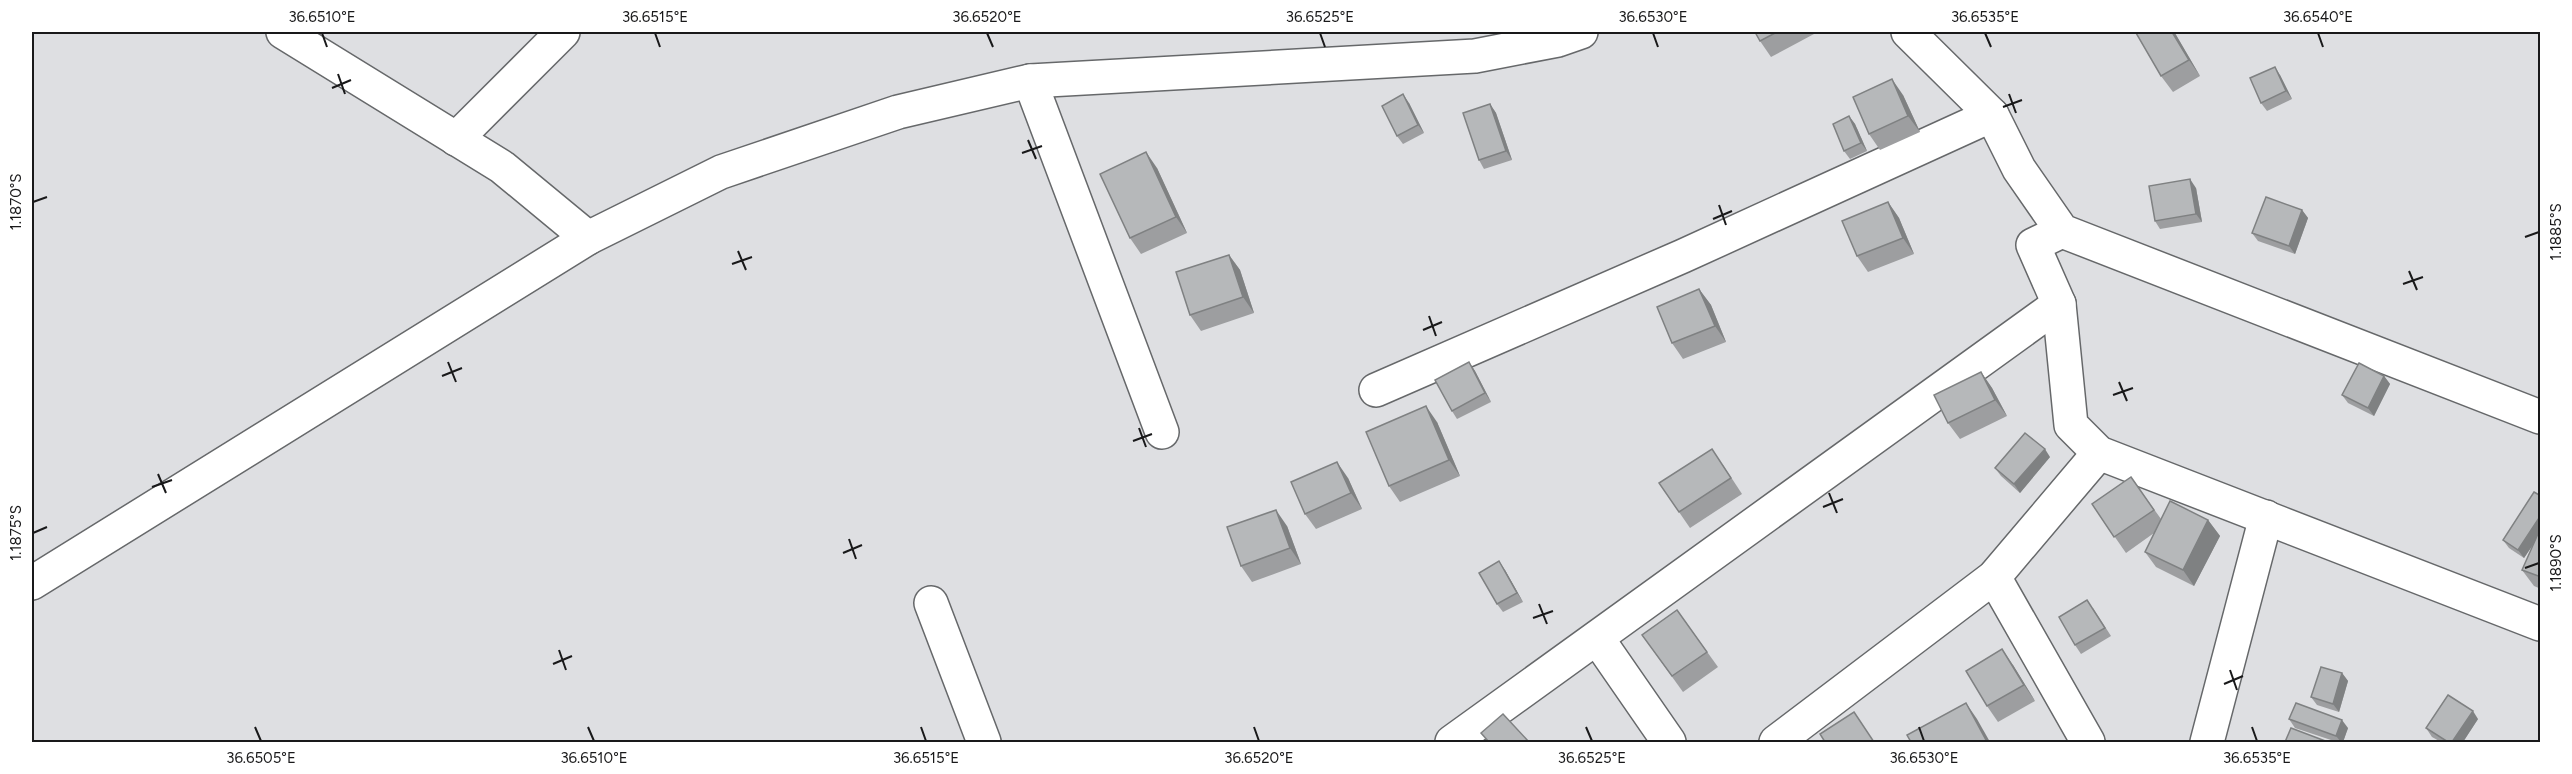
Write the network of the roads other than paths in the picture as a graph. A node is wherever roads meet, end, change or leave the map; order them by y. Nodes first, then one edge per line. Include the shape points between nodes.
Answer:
1 (284, 32) edge
2 (563, 32) edge
3 (1581, 32) edge
4 (1908, 32) edge
5 (1030, 81) junction
6 (1992, 115) junction
7 (456, 139) junction
8 (2062, 231) junction
9 (588, 238) junction
10 (2059, 304) junction
11 (1376, 390) dead end
12 (2541, 417) edge
13 (1162, 432) dead end
14 (2099, 453) junction
15 (2266, 517) junction
16 (1994, 577) junction
17 (32, 583) edge
18 (931, 603) dead end
19 (2541, 624) edge
20 (1597, 638) junction
21 (984, 742) edge
22 (1452, 742) edge
23 (1669, 742) edge
24 (1776, 742) edge
25 (2088, 742) edge
26 (2206, 742) edge

1 - 7 street
2 - 7 street
3 - 5 street via 1474,56
4 - 6 street
5 - 9 street via 898,112 721,172
5 - 13 street
6 - 8 street via 2019,169
6 - 11 street
7 - 9 street via 502,167
8 - 10 street via 2033,245
8 - 12 street
9 - 17 street
10 - 14 street via 2071,425
10 - 20 street
14 - 15 street
14 - 16 street
15 - 19 street
15 - 26 street
16 - 24 street
16 - 25 street
18 - 21 street
20 - 22 street
20 - 23 street

